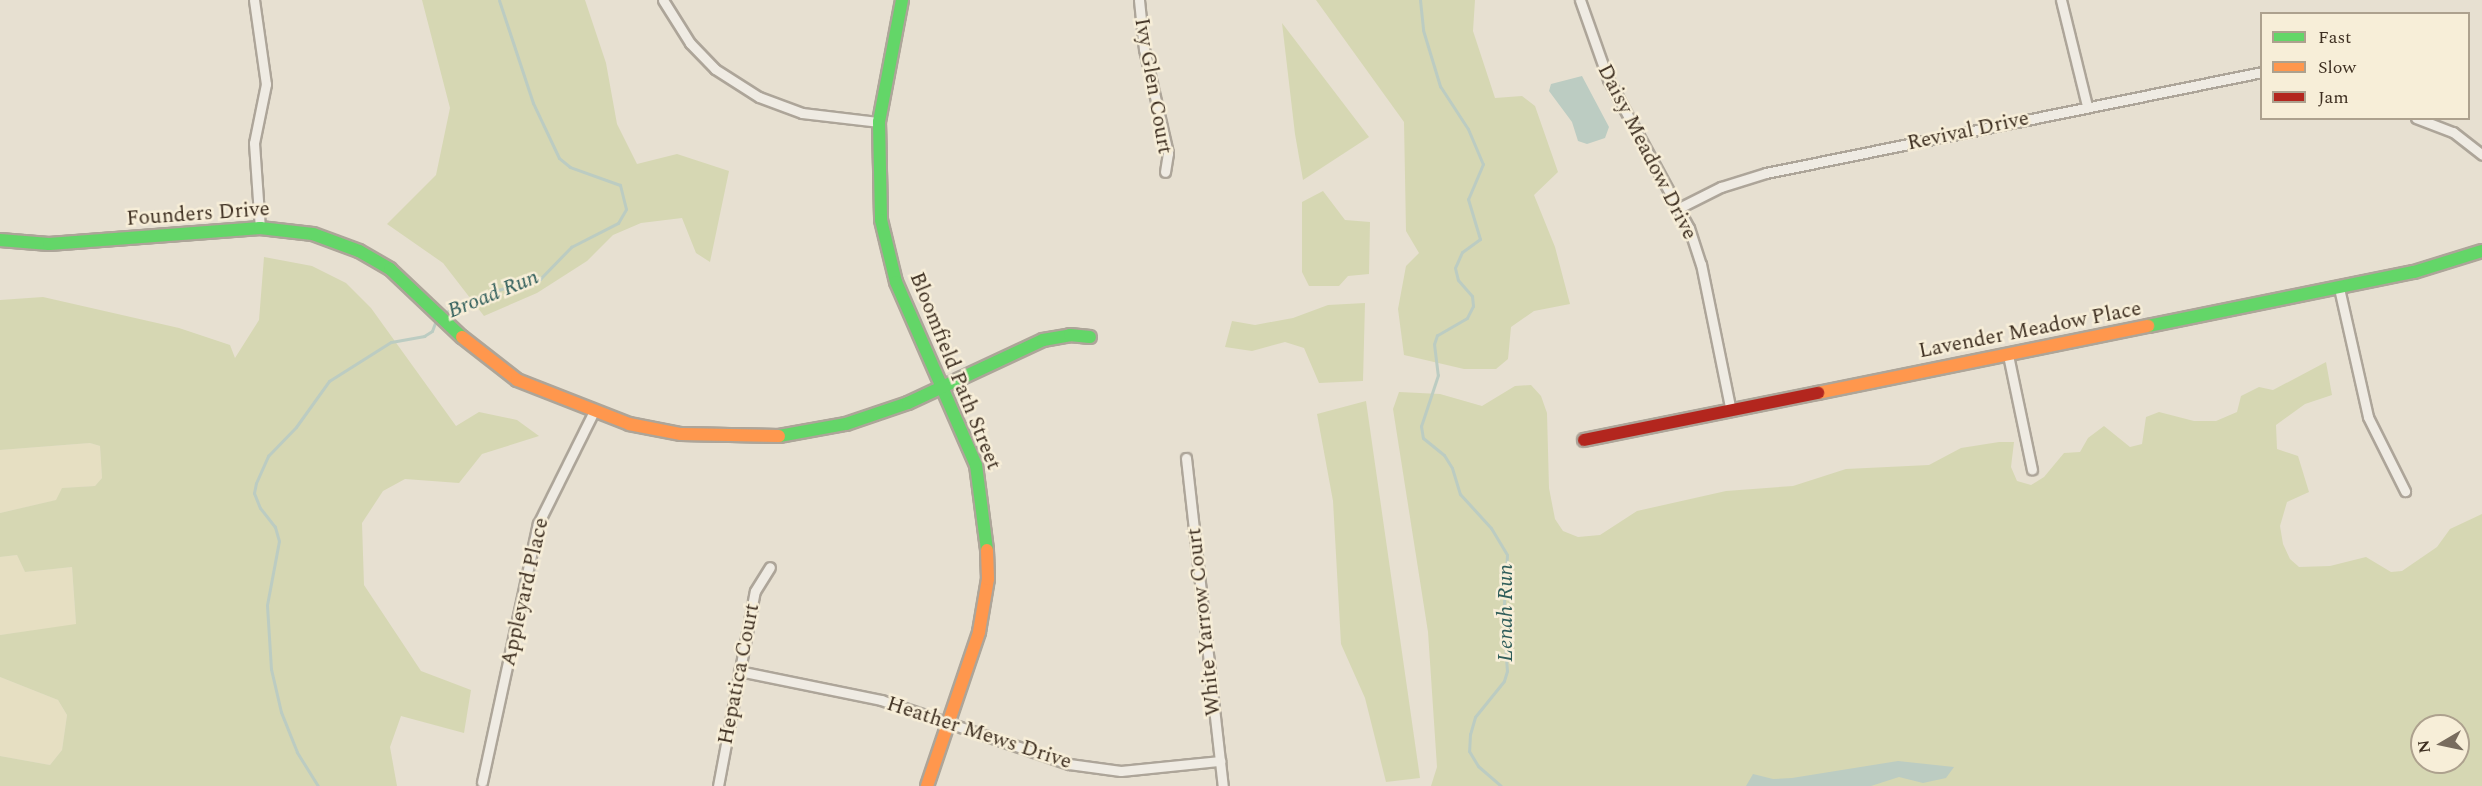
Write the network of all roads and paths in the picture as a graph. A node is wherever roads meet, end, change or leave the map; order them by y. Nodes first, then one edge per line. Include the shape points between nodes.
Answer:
1 (254, 0) edge
2 (663, 0) edge
3 (902, 0) edge
4 (1139, 0) edge
5 (1580, 0) edge
6 (2061, 0) edge
7 (2260, 72) edge
8 (2087, 106) junction
9 (2421, 120) edge
10 (879, 122) junction
11 (2482, 154) edge
12 (1165, 172) dead end
13 (1681, 207) junction
14 (260, 228) junction
15 (0, 240) edge
16 (2482, 251) edge
17 (2339, 288) junction
18 (1090, 337) dead end
19 (2008, 354) junction
20 (943, 386) junction
21 (594, 411) junction
22 (1731, 411) junction
23 (1584, 440) dead end
24 (1186, 458) dead end
25 (2032, 470) dead end
26 (2405, 491) dead end
27 (770, 567) dead end
28 (740, 671) junction
29 (949, 721) junction
30 (1220, 761) junction
31 (482, 782) dead end
32 (718, 786) edge
33 (927, 786) edge
34 (1223, 786) edge

1 - 14 street via 266,77 254,142
2 - 10 street via 690,43 715,69 759,98 802,113
3 - 10 street, Bloomfield Path Street
4 - 12 street, Ivy Glen Court via 1144,49 1168,153
5 - 13 street, Daisy Meadow Drive via 1608,80
6 - 8 street
7 - 8 street, Revival Drive
8 - 13 street, Revival Drive via 1744,178
9 - 11 street via 2453,132
10 - 20 street, Bloomfield Path Street via 878,196 886,248 912,321
13 - 22 street, Daisy Meadow Drive via 1701,264
14 - 15 street, Founders Drive via 49,244
14 - 21 street, Founders Drive via 313,234 359,251 390,269 517,380
16 - 17 street, Lavender Meadow Place via 2422,270
17 - 19 street, Lavender Meadow Place
17 - 26 street via 2368,417
18 - 20 street, Founders Drive via 1070,335 1043,340
19 - 22 street, Lavender Meadow Place
19 - 25 street
20 - 21 street, Founders Drive via 908,403 846,424 782,436 681,434 629,424
20 - 29 street, Bloomfield Path Street via 976,465 984,497 988,556 980,632
21 - 31 street, Appleyard Place via 538,524
22 - 23 street, Lavender Meadow Place
24 - 30 street, White Yarrow Court
27 - 28 street, Hepatica Court via 755,591
28 - 29 street, Heather Mews Drive via 881,700
28 - 32 street, Hepatica Court
29 - 30 street, Heather Mews Drive via 1069,764 1121,771
29 - 33 street, Bloomfield Path Street
30 - 34 street, White Yarrow Court

